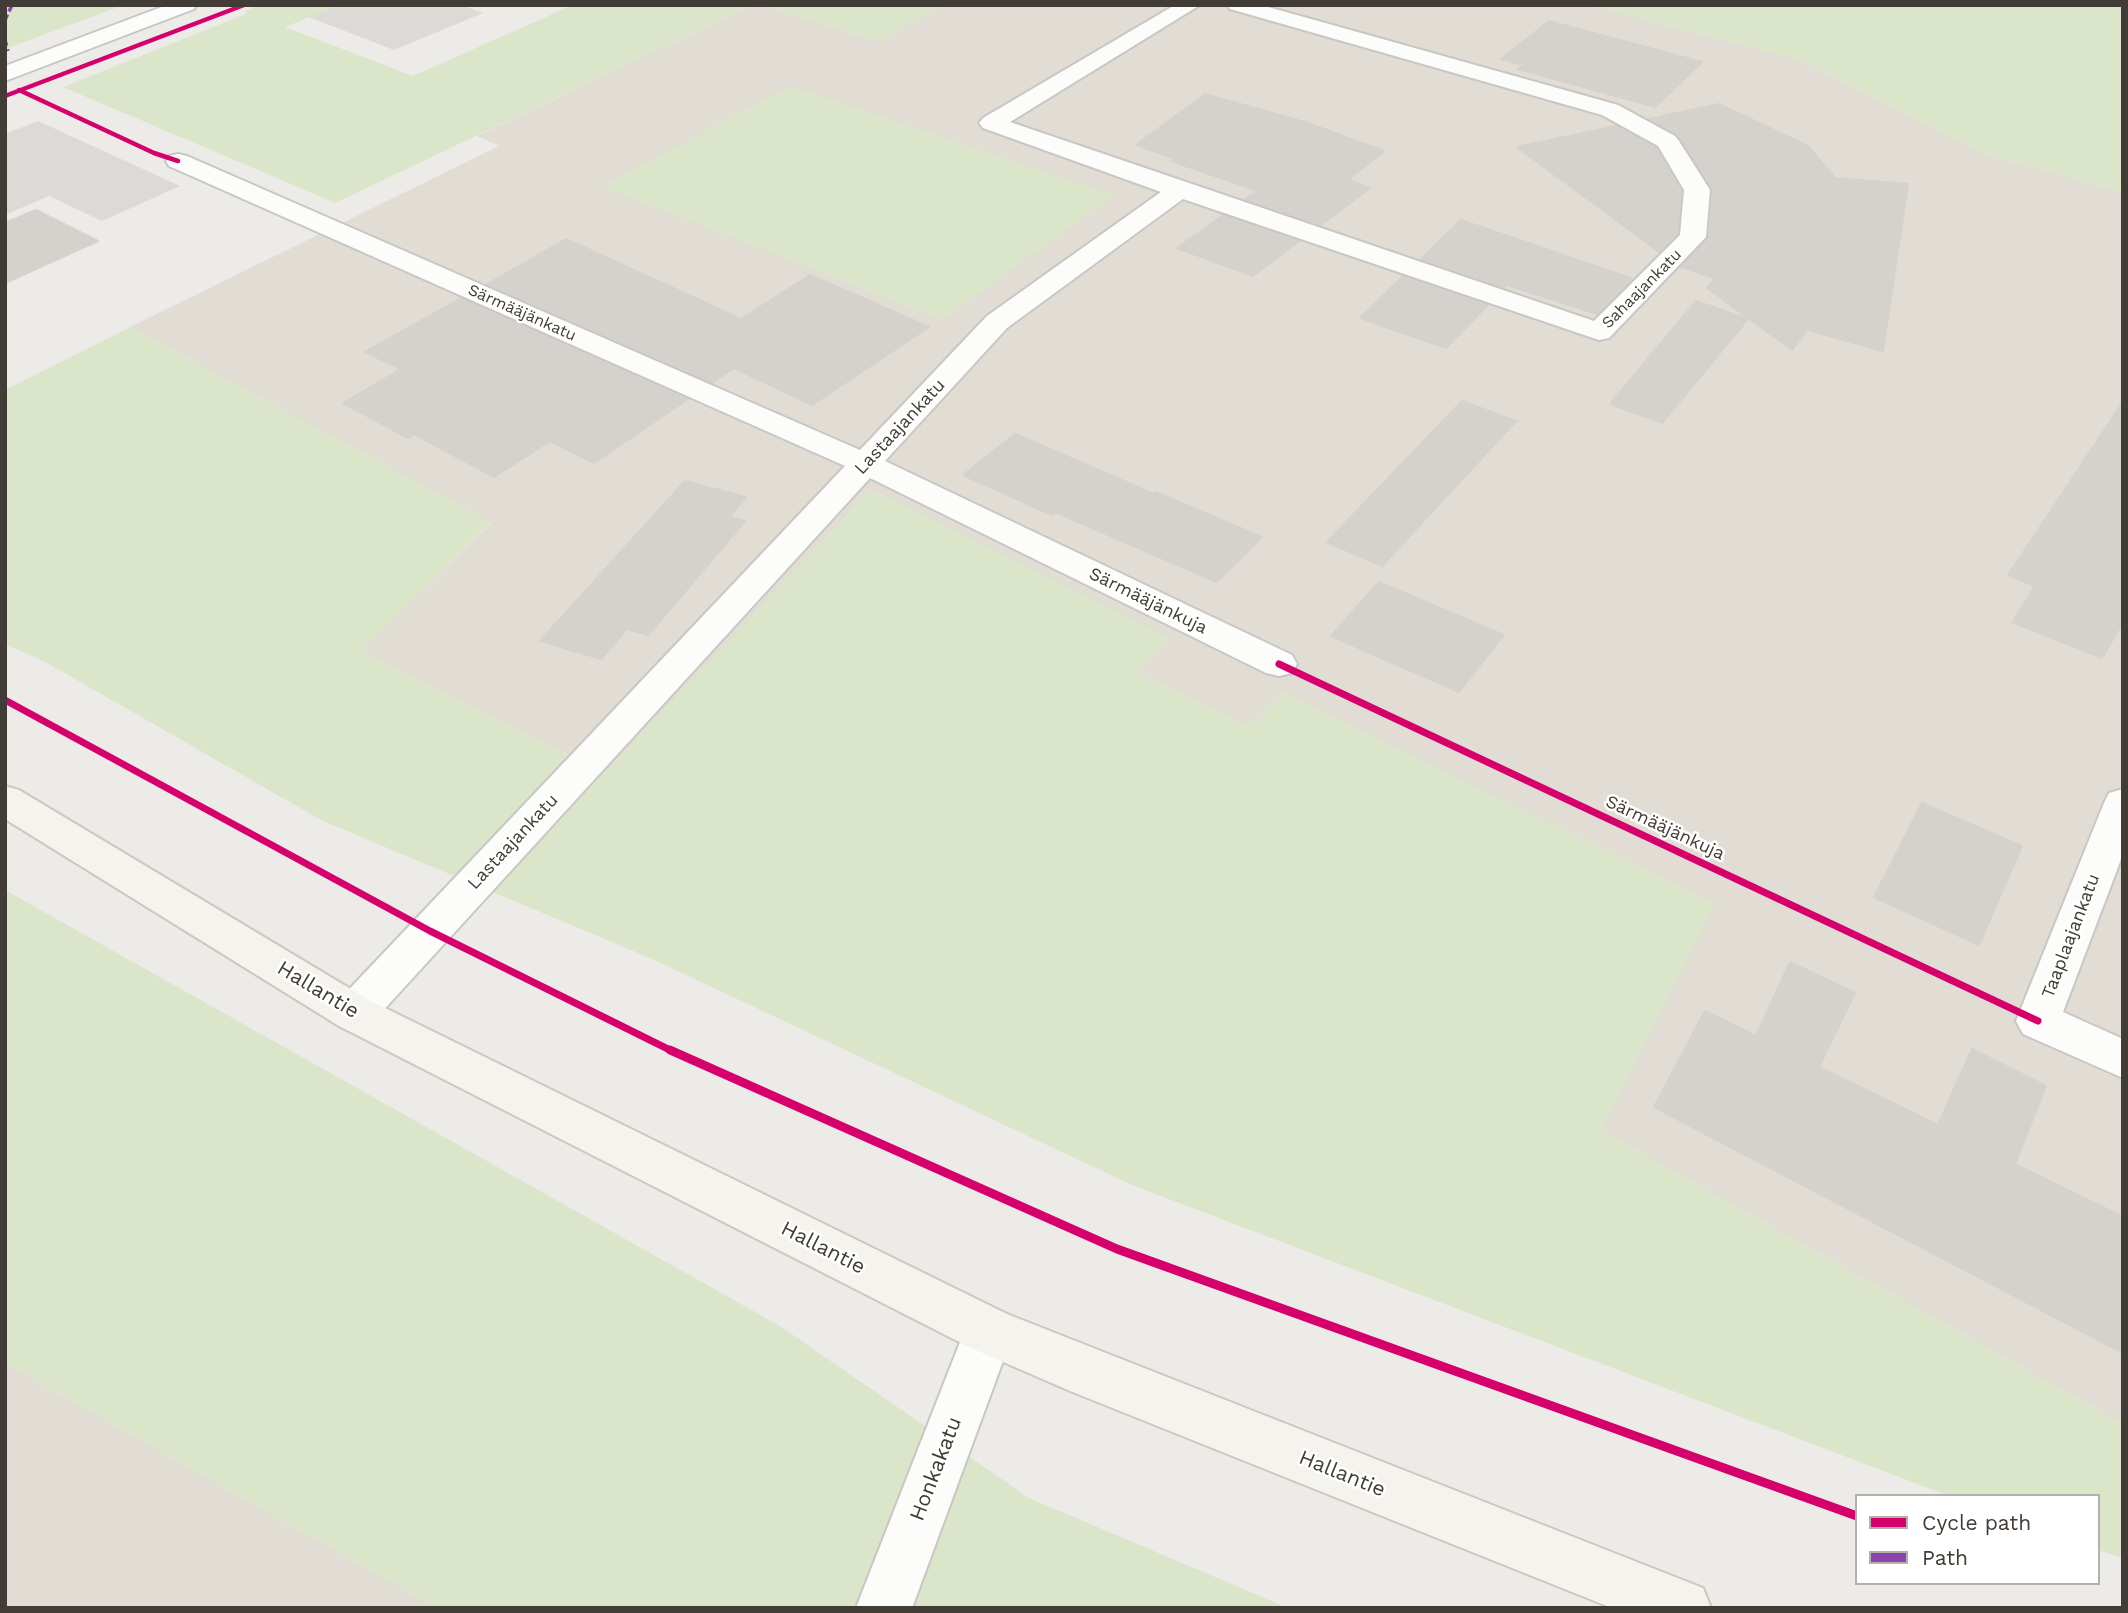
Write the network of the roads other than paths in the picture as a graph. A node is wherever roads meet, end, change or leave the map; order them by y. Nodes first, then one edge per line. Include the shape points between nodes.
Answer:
1 (187, 5) edge
2 (1191, 5) edge
3 (1237, 5) edge
4 (5, 74) edge
5 (178, 161) dead end
6 (1180, 190) junction
7 (866, 464) junction
8 (1279, 664) dead end
9 (5, 800) edge
10 (2123, 803) edge
11 (354, 1013) junction
12 (2123, 1059) edge
13 (989, 1331) junction
14 (884, 1608) edge
15 (1683, 1608) edge

1 - 4 street
2 - 6 street via 991,123
3 - 6 street, Sahaajankatu via 1610,110 1667,141 1697,190 1693,237 1599,332
5 - 7 street, Särmääjänkatu
6 - 7 street, Lastaajankatu via 997,322
7 - 8 street, Särmääjänkuja
7 - 11 street, Lastaajankatu
9 - 11 street, Hallantie
10 - 12 street, Taaplaajankatu via 2038,1021
11 - 13 street, Hallantie
13 - 14 street, Honkakatu
13 - 15 street, Hallantie

